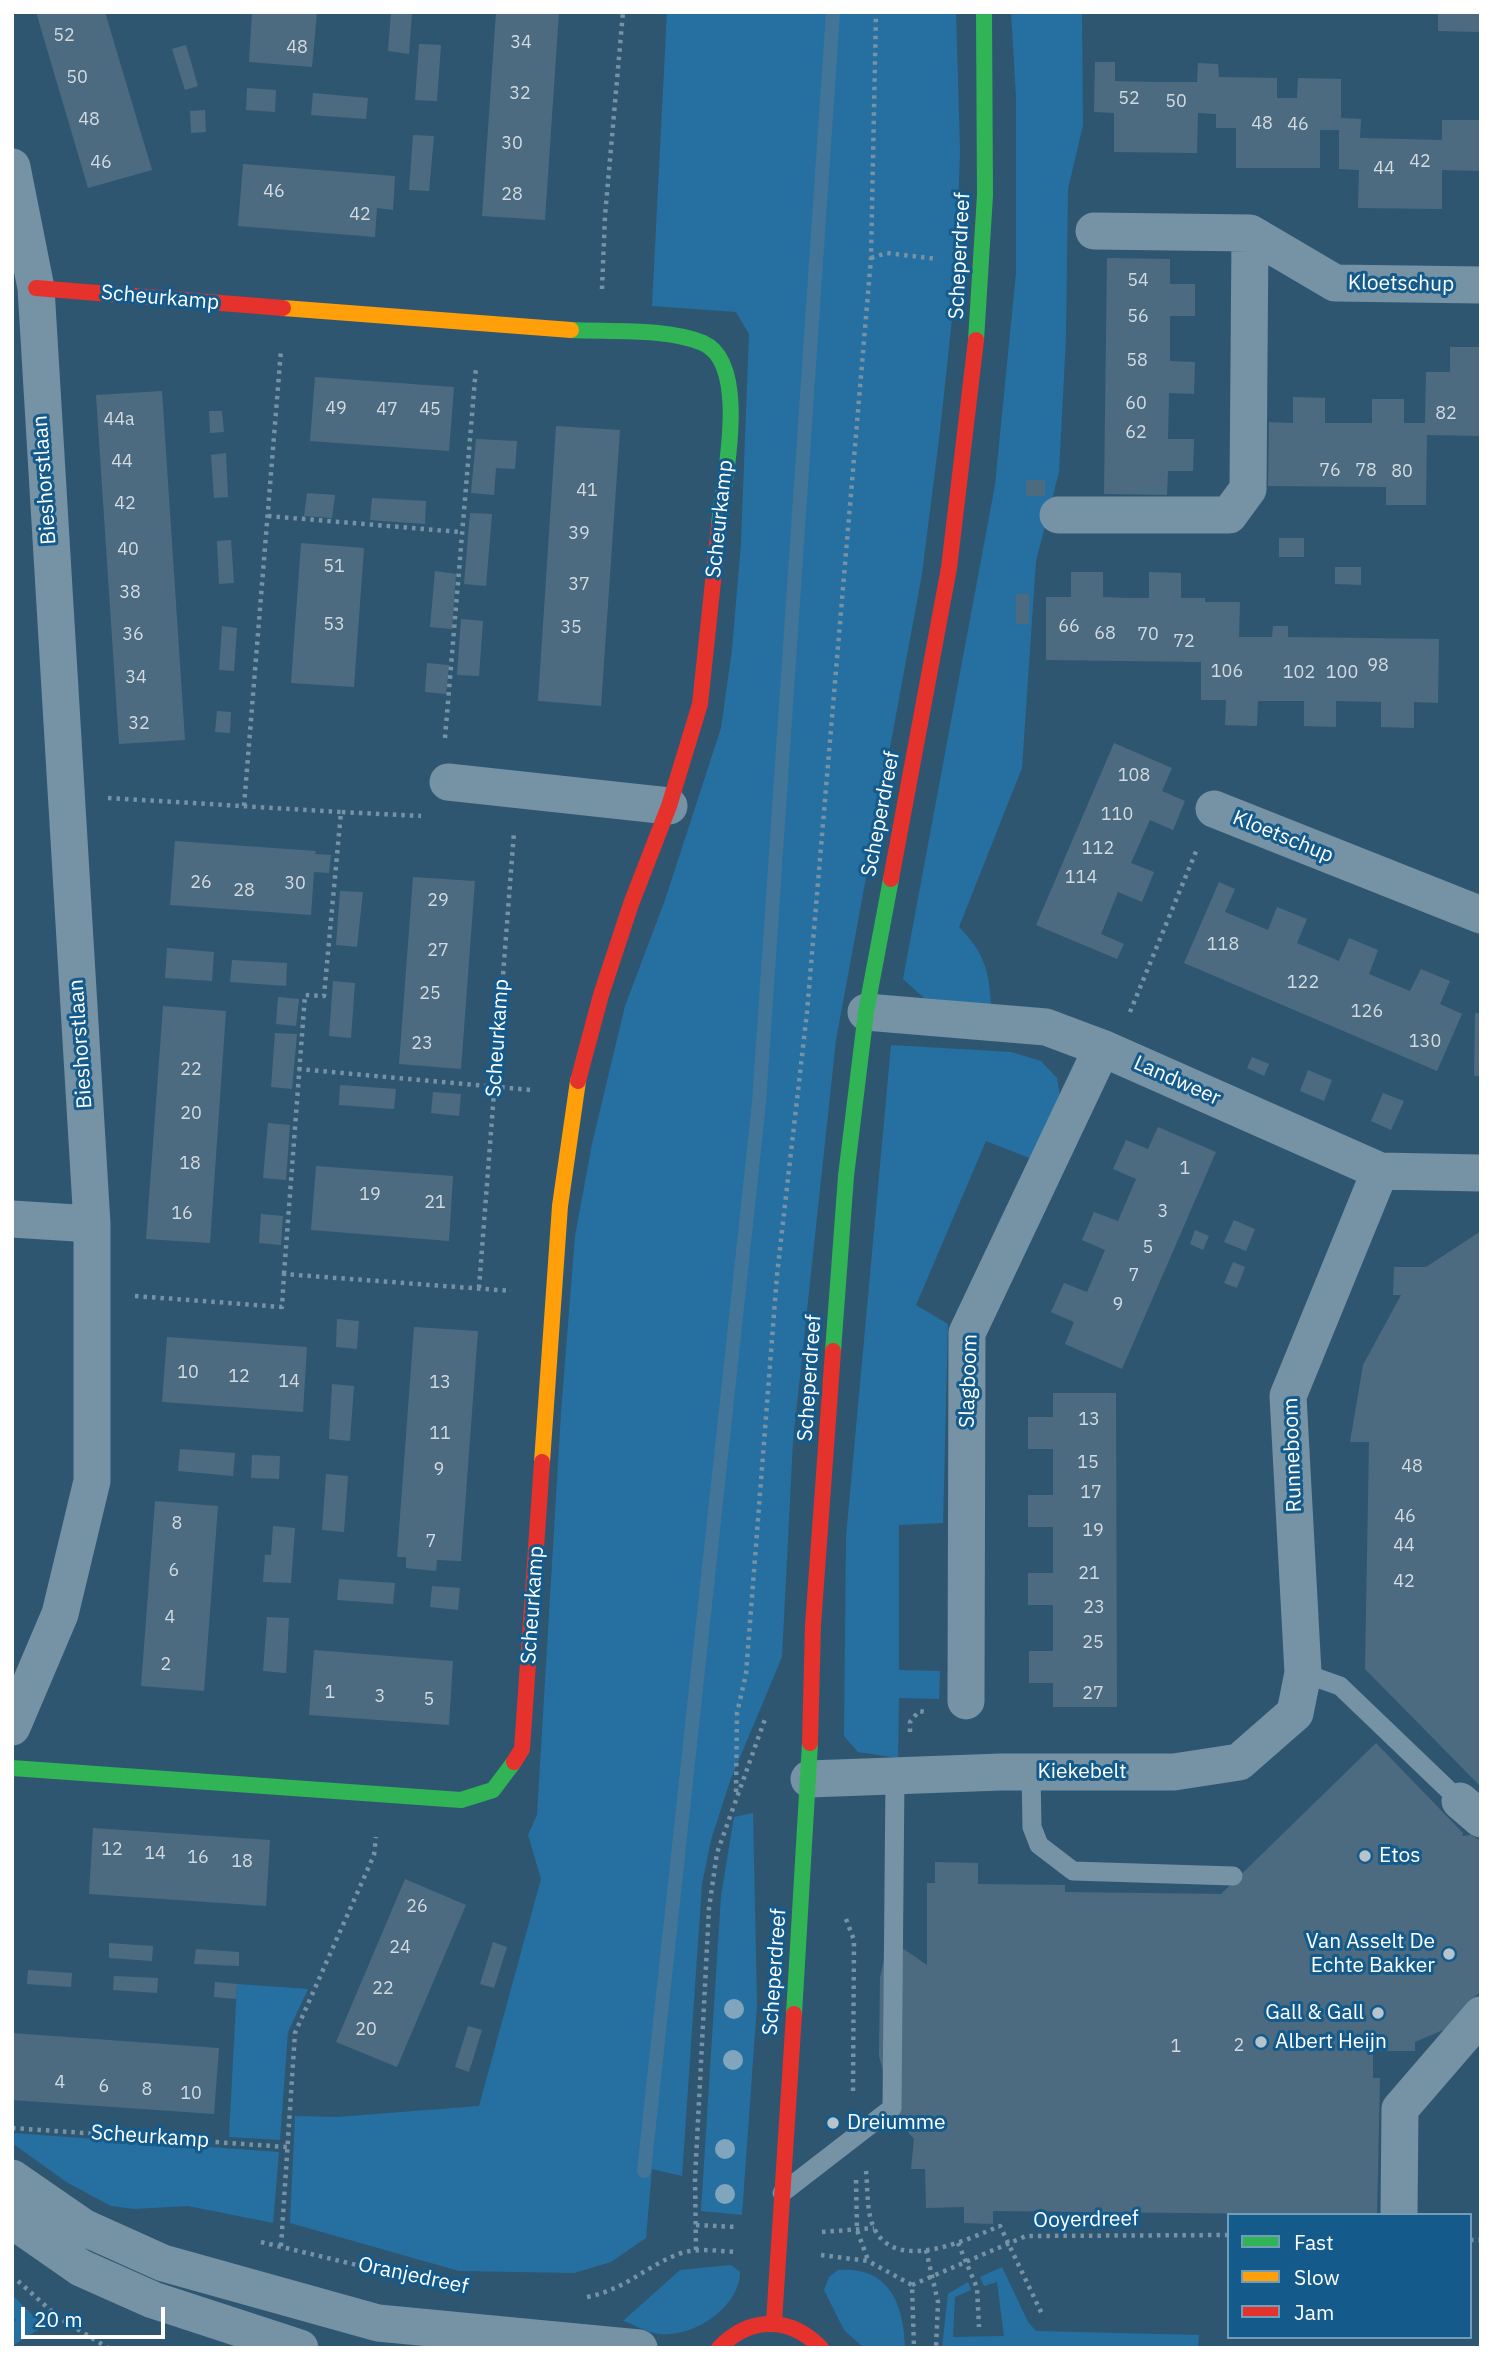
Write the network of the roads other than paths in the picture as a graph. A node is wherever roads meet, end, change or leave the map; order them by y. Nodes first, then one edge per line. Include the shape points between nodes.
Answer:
1 (984, 12) edge
2 (12, 167) edge
3 (1094, 231) dead end
4 (1250, 233) junction
5 (1481, 285) edge
6 (36, 288) junction
7 (25, 351) edge
8 (1058, 515) dead end
9 (448, 782) road end
10 (669, 806) junction
11 (1214, 809) road end
12 (1481, 915) edge
13 (866, 1012) junction
14 (1107, 1050) junction
15 (1380, 1171) junction
16 (1481, 1173) edge
17 (12, 1219) edge
18 (92, 1224) junction
19 (1303, 1674) junction
20 (966, 1701) dead end
21 (12, 1727) edge
22 (12, 1768) edge
23 (1031, 1772) junction
24 (895, 1776) junction
25 (809, 1779) junction
26 (1470, 1810) edge
27 (1233, 1876) dead end
28 (1481, 2015) edge
29 (12, 2178) edge
30 (781, 2194) junction
31 (1399, 2213) edge
32 (12, 2220) edge
33 (774, 2322) junction
34 (300, 2348) edge
35 (639, 2348) edge
36 (719, 2348) edge
37 (821, 2348) edge

1 - 13 street, Scheperdreef via 985,195 964,455 949,568
2 - 6 street, Bieshorstlaan
3 - 4 street, Kloetschup
4 - 5 street, Kloetschup via 1335,283
4 - 8 street via 1248,489 1229,515
6 - 7 street, Bieshorstlaan
6 - 10 street, Scheurkamp via 677,336 705,342 723,358 732,401 701,704
7 - 18 street, Bieshorstlaan via 65,795
9 - 10 street
10 - 22 street, Scheurkamp via 631,904 586,1043 575,1095 560,1206 522,1749 505,1778 488,1796 461,1800
11 - 12 street, Kloetschup
13 - 14 street, Landweer via 1046,1027
13 - 25 street, Scheperdreef via 846,1176 818,1549
14 - 15 street, Landweer
14 - 20 street, Slagboom via 967,1334
15 - 16 street, Landweer
15 - 19 street, Runneboom via 1288,1396
17 - 18 street
18 - 21 street, Bieshorstlaan via 92,1481 60,1614
19 - 23 street, Kiekebelt via 1295,1713 1239,1762 1174,1772
19 - 26 lane via 1340,1686
23 - 24 street, Kiekebelt
23 - 27 lane via 1035,1836 1054,1860 1073,1871
24 - 25 street, Kiekebelt
24 - 30 lane via 892,2108
25 - 30 street, Scheperdreef
28 - 31 street via 1400,2109
29 - 35 street, Oranjedreef via 83,2227 163,2263 378,2323
30 - 33 street, Scheperdreef
32 - 34 street via 81,2268 153,2300
33 - 36 street via 745,2327
33 - 37 street via 803,2331

